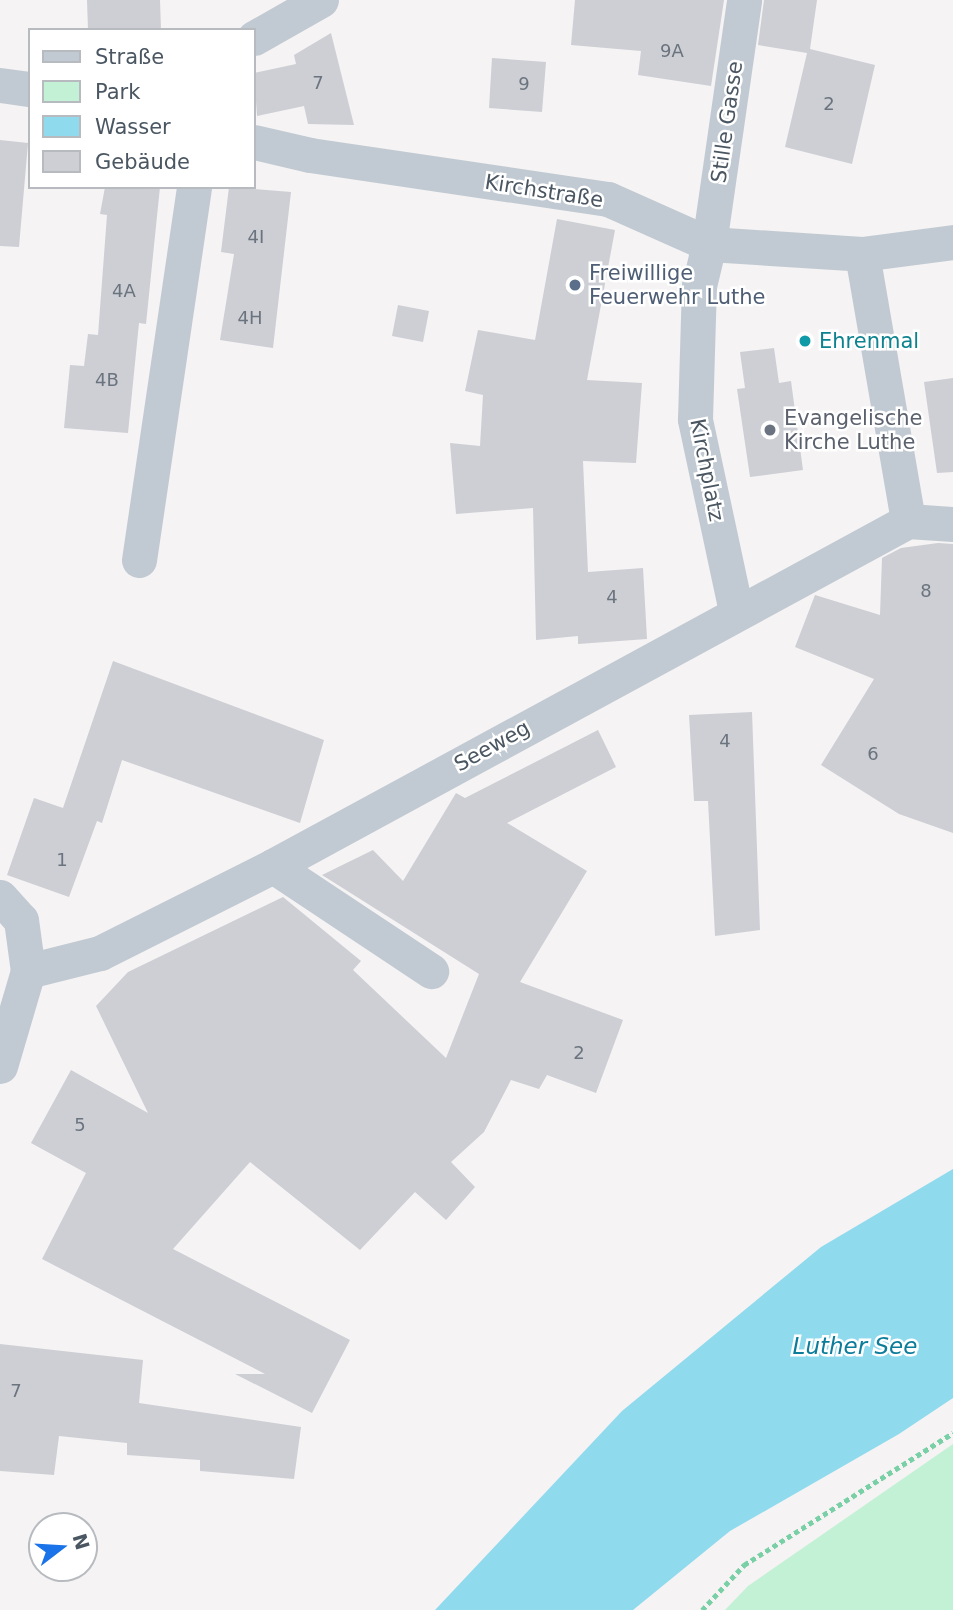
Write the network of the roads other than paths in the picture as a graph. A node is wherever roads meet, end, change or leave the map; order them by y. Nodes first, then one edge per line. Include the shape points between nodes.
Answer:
1 (321, 0) edge
2 (744, 0) edge
3 (256, 36) edge
4 (0, 85) edge
5 (28, 89) edge
6 (256, 142) edge
7 (194, 189) edge
8 (953, 242) edge
9 (709, 244) junction
10 (862, 254) junction
11 (908, 522) junction
12 (953, 524) edge
13 (139, 560) dead end
14 (736, 611) junction
15 (273, 866) junction
16 (0, 897) edge
17 (28, 971) junction
18 (431, 971) dead end
19 (0, 1066) edge

1 - 3 street
2 - 9 street, Stille Gasse
4 - 5 street
6 - 9 street, Kirchstraße via 310,155 608,199
7 - 13 street
8 - 10 street, Kirchstraße
9 - 10 street, Kirchstraße
9 - 14 street, Kirchplatz via 699,286 695,419
10 - 11 street
11 - 12 street, Seeweg
11 - 14 street, Seeweg
14 - 15 street, Seeweg
15 - 17 street, Seeweg via 100,953
15 - 18 street
16 - 17 street via 21,920
17 - 19 street

